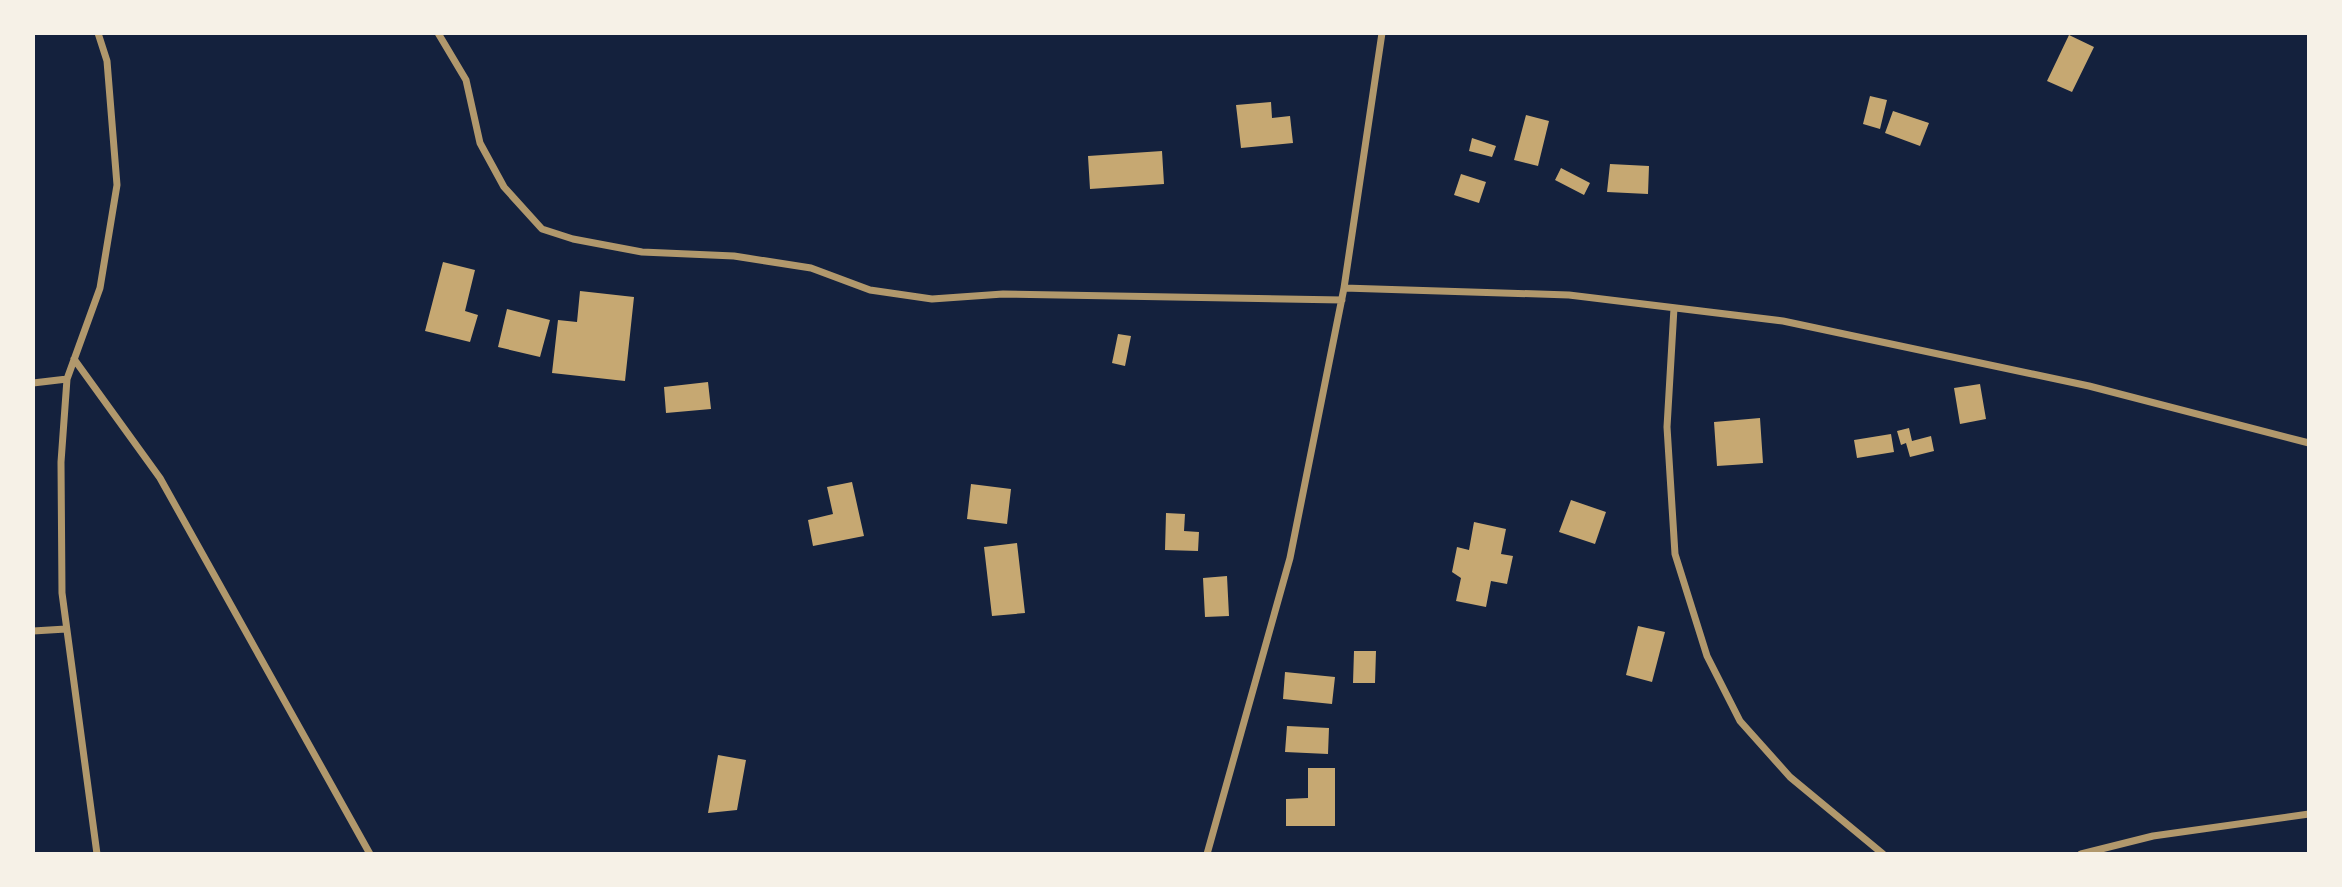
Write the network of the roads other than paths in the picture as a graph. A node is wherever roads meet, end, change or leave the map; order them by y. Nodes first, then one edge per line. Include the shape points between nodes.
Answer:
1 (98, 33) edge
2 (438, 33) edge
3 (1382, 33) edge
4 (1345, 288) junction
5 (1342, 300) junction
6 (1674, 308) junction
7 (75, 359) junction
8 (67, 379) junction
9 (33, 383) edge
10 (2309, 443) edge
11 (66, 629) junction
12 (33, 631) edge
13 (2309, 814) edge
14 (97, 854) edge
15 (370, 854) edge
16 (1207, 854) edge
17 (1883, 854) edge
18 (2081, 854) edge

1 - 7 street via 107,61 117,185 100,288
2 - 5 street via 466,80 480,143 504,187 542,229 573,239 642,252 734,256 811,268 870,290 932,299 1003,294
3 - 4 street
4 - 5 street
4 - 6 street via 1569,295
5 - 16 street via 1290,558
6 - 10 street via 1810,326 2089,386
6 - 17 street via 1667,427 1675,554 1707,656 1740,721 1790,777
7 - 8 street
7 - 15 street via 160,478
8 - 9 street
8 - 11 street via 61,462
11 - 12 street
11 - 14 street
13 - 18 street via 2153,836

